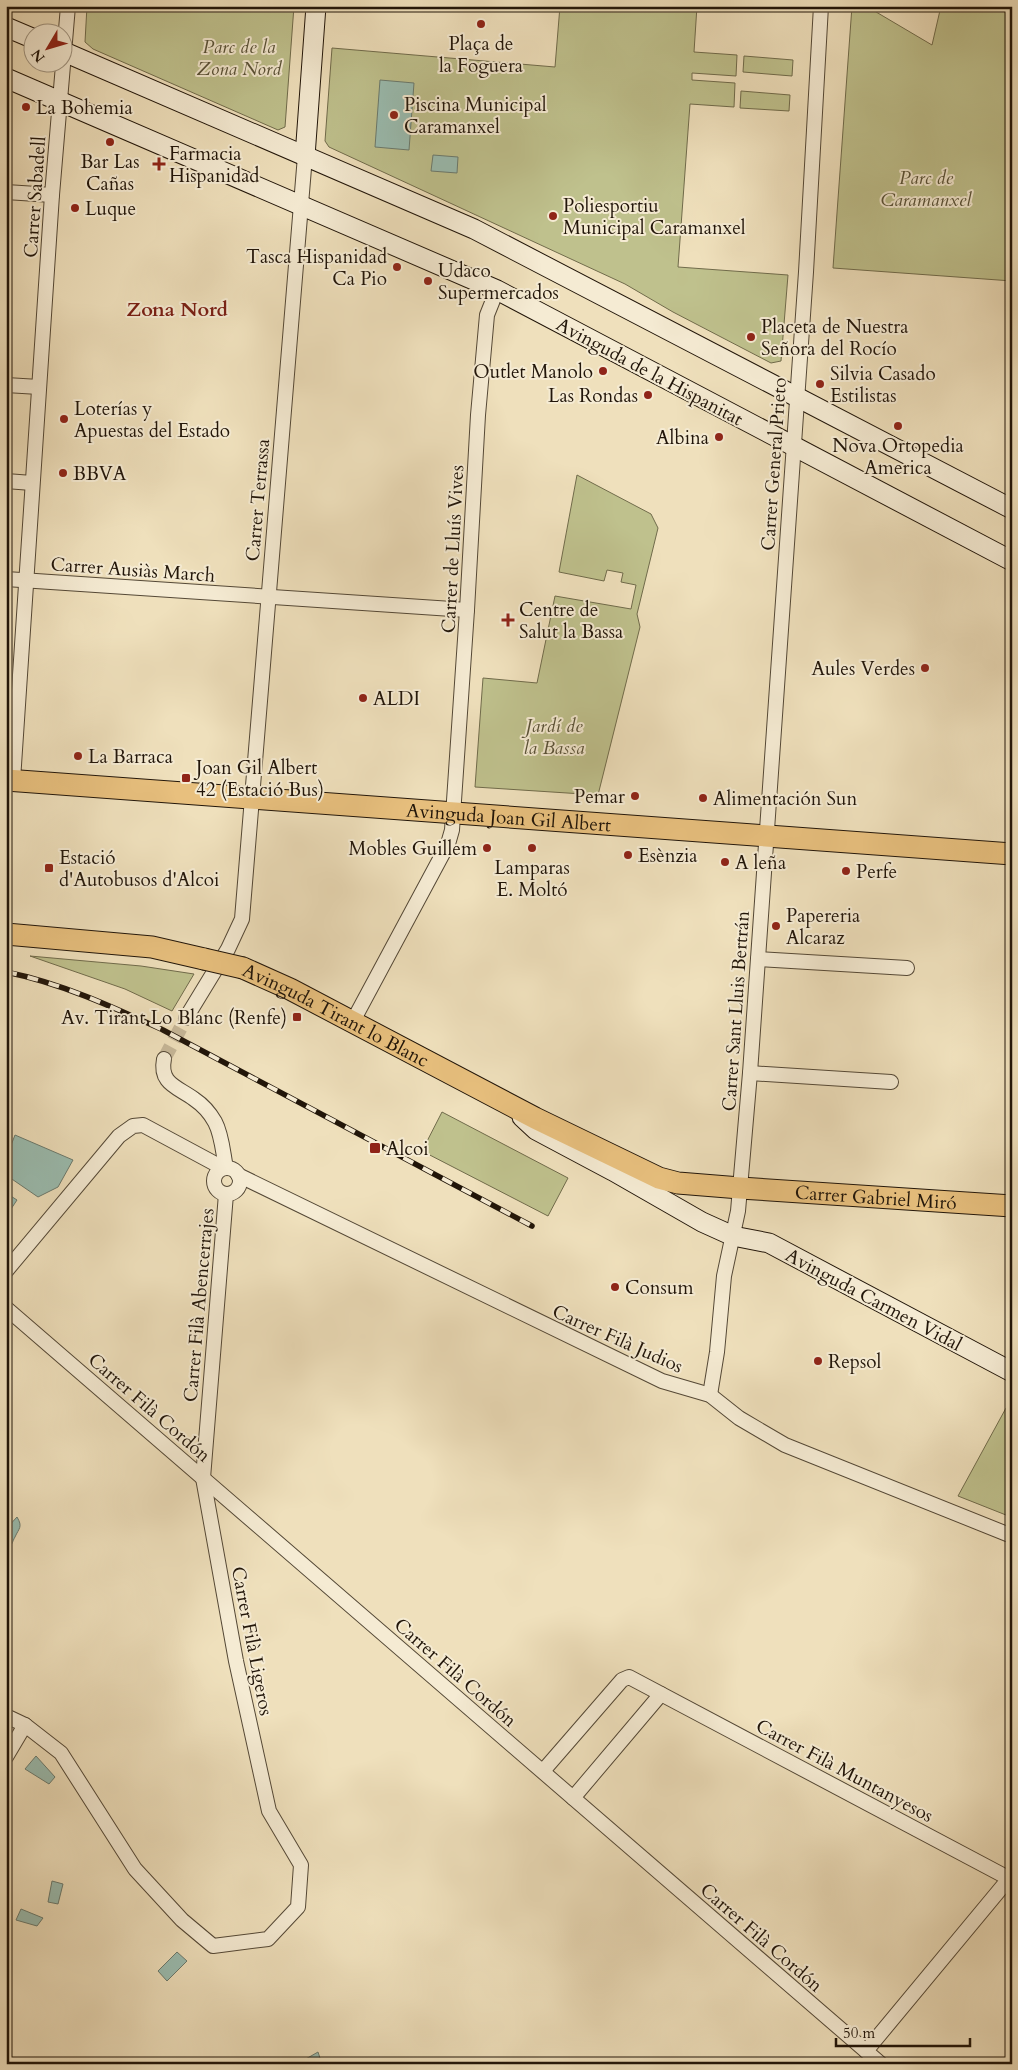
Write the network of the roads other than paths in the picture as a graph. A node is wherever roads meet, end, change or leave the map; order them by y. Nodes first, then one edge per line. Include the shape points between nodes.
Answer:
1 (68, 6) edge
2 (316, 6) edge
3 (821, 6) edge
4 (67, 22) edge
5 (6, 27) edge
6 (22, 34) edge
7 (72, 55) edge
8 (62, 72) edge
9 (6, 78) edge
10 (60, 101) junction
11 (305, 156) junction
12 (6, 192) edge
13 (52, 195) junction
14 (300, 205) junction
15 (497, 290) junction
16 (6, 385) edge
17 (39, 387) junction
18 (797, 398) junction
19 (792, 446) junction
20 (6, 481) edge
21 (32, 483) junction
22 (1012, 508) edge
23 (1012, 561) edge
24 (6, 579) edge
25 (25, 580) junction
26 (269, 596) junction
27 (467, 610) junction
28 (10, 780) edge
29 (253, 798) junction
30 (453, 812) junction
31 (766, 836) junction
32 (1012, 854) edge
33 (6, 934) edge
34 (758, 959) junction
35 (907, 968) dead end
36 (186, 1018) tunnel mouth
37 (352, 1021) junction
38 (164, 1060) tunnel mouth
39 (750, 1074) junction
40 (892, 1082) dead end
41 (508, 1104) junction
42 (229, 1170) junction
43 (740, 1188) junction
44 (226, 1194) junction
45 (1012, 1206) edge
46 (733, 1236) junction
47 (6, 1271) edge
48 (6, 1308) edge
49 (1012, 1372) edge
50 (710, 1395) junction
51 (203, 1478) junction
52 (1012, 1536) edge
53 (661, 1694) junction
54 (6, 1716) edge
55 (25, 1725) junction
56 (6, 1758) edge
57 (543, 1771) junction
58 (573, 1798) junction
59 (1011, 1878) edge
60 (866, 2051) junction
61 (881, 2064) edge

1 - 4 street, Carrer Sabadell
2 - 11 street
3 - 18 street, Carrer General Prieto
5 - 6 street
7 - 11 street
8 - 10 street, Carrer Sabadell
9 - 10 street, Avinguda de la Hispanitat
10 - 13 street, Carrer Sabadell
10 - 14 street, Avinguda de la Hispanitat
11 - 14 street, Carrer Terrassa
11 - 18 street via 474,230
12 - 13 street
13 - 17 street, Carrer Sabadell
14 - 15 street, Avinguda de la Hispanitat
14 - 26 street, Carrer Terrassa
15 - 19 street, Avinguda de la Hispanitat
15 - 27 street, Carrer de Lluís Vives via 486,324
16 - 17 street
17 - 21 street, Carrer Sabadell
18 - 19 street, Carrer General Prieto
18 - 22 street
19 - 23 street, Avinguda de la Hispanitat
19 - 31 street, Carrer General Prieto
20 - 21 street
21 - 25 street, Carrer Sabadell
24 - 25 street, Carrer Ausiàs March
25 - 26 street, Carrer Ausiàs March
25 - 28 street, Carrer Sabadell
26 - 27 street, Carrer Ausiàs March
26 - 29 street, Carrer Terrassa
27 - 30 street, Carrer de Lluís Vives
28 - 29 main road, Avinguda Joan Gil Albert
29 - 30 main road, Avinguda Joan Gil Albert
29 - 36 street, Carrer Terrassa via 242,919 232,942
30 - 31 main road, Avinguda Joan Gil Albert
30 - 37 street, Carrer de Lluís Vives via 448,844
31 - 32 main road, Avinguda Joan Gil Albert
31 - 34 street, Carrer Sant Lluis Bertrán
33 - 37 main road, Avinguda Tirant lo Blanc, bridge via 152,947 243,968
34 - 35 street
34 - 39 street, Carrer Sant Lluis Bertrán
37 - 41 main road, Avinguda Tirant lo Blanc
38 - 42 street via 163,1071 170,1084 196,1100 216,1124
39 - 40 street
39 - 43 street, Carrer Sant Lluis Bertrán
41 - 43 main road, Avinguda Tirant lo Blanc via 659,1178 678,1183
41 - 46 street, Avinguda Tirant lo Blanc via 536,1130
42 - 44 street via 240,1179 238,1188
42 - 44 street via 217,1172 214,1182 216,1189
42 - 47 street, Carrer Filà Judios via 143,1125 133,1126 119,1136
42 - 50 street, Carrer Filà Judios via 662,1381
43 - 45 main road, Carrer Gabriel Miró
43 - 46 street, Carrer Sant Lluis Bertrán
44 - 51 street, Carrer Filà Abencerrajes
46 - 49 street, Avinguda Carmen Vidal via 770,1243
46 - 50 street, Carrer Sant Lluis Bertrán via 724,1276
48 - 51 street, Carrer Filà Cordón
50 - 52 street, Carrer Filà Judios via 739,1418 785,1446
51 - 55 street, Carrer Filà Ligeros via 236,1661 268,1811 301,1865 298,1907 268,1939 213,1946 182,1920 136,1869 61,1753
51 - 57 street, Carrer Filà Cordón
53 - 57 street, Carrer Filà Muntanyesos via 629,1677 622,1680
53 - 58 street
53 - 59 street, Carrer Filà Muntanyesos
54 - 55 street
55 - 56 street
57 - 58 street, Carrer Filà Cordón
58 - 60 street, Carrer Filà Cordón
59 - 60 street
60 - 61 street, Carrer Filà Cordón

